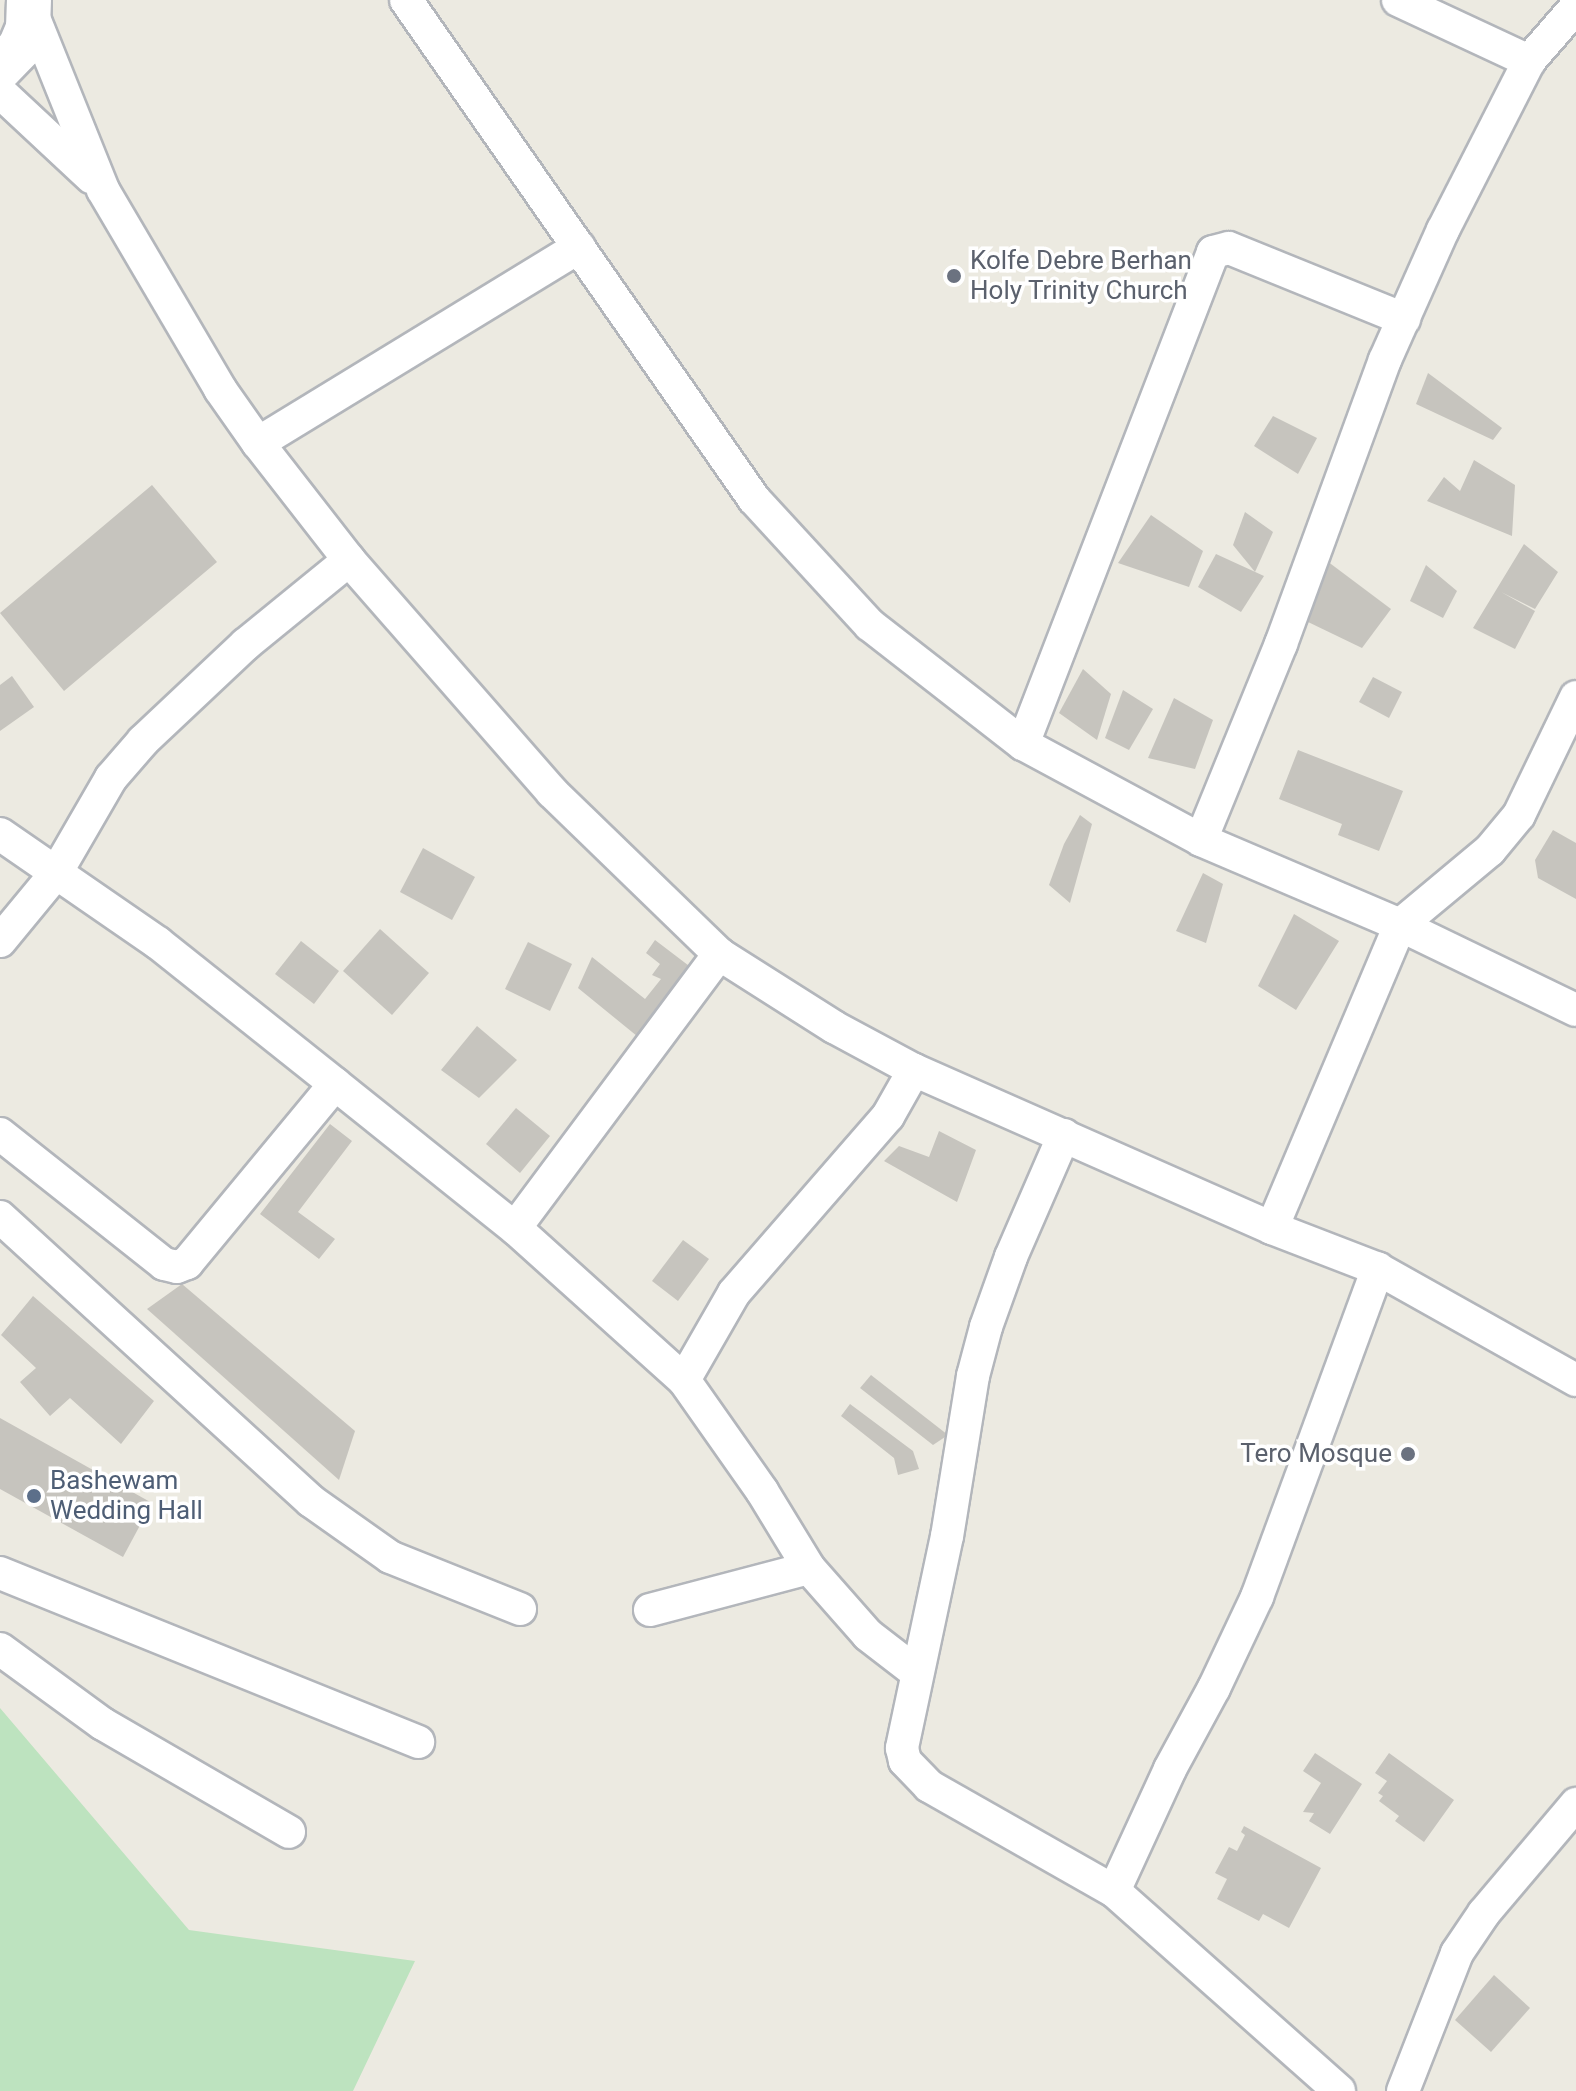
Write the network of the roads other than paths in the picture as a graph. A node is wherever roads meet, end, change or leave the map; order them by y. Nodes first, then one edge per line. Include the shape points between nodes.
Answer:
1 (406, 0) edge
2 (1398, 0) edge
3 (30, 4) edge
4 (1576, 7) edge
5 (1529, 61) junction
6 (0, 68) edge
7 (0, 92) edge
8 (103, 190) junction
9 (579, 247) junction
10 (1404, 319) junction
11 (258, 443) junction
12 (349, 560) junction
13 (1576, 697) edge
14 (1023, 744) junction
15 (1566, 746) edge
16 (0, 834) edge
17 (1201, 840) junction
18 (56, 873) junction
19 (1400, 925) junction
20 (0, 941) edge
21 (719, 954) junction
22 (1576, 1010) edge
23 (914, 1070) junction
24 (335, 1084) junction
25 (0, 1134) edge
26 (1064, 1135) junction
27 (0, 1217) edge
28 (515, 1228) junction
29 (1272, 1228) junction
30 (1378, 1269) junction
31 (684, 1380) junction
32 (1576, 1380) edge
33 (809, 1568) junction
34 (0, 1573) edge
35 (520, 1609) dead end
36 (650, 1610) dead end
37 (0, 1649) edge
38 (916, 1672) junction
39 (418, 1742) dead end
40 (1576, 1804) edge
41 (289, 1832) dead end
42 (1114, 1891) junction
43 (1339, 2091) edge
44 (1403, 2091) edge

1 - 9 street
2 - 5 street
3 - 6 main road via 20,47
3 - 8 street
4 - 5 street
5 - 10 street
7 - 8 street
8 - 11 street via 220,389
9 - 11 street
9 - 14 street via 719,452 791,543 870,625
10 - 14 street via 1229,248 1213,252
10 - 17 street
11 - 12 street
12 - 18 street via 246,644 143,741 111,778
12 - 21 street via 552,792
13 - 15 street
14 - 17 street
15 - 19 street via 1490,850
16 - 18 street
17 - 19 street
18 - 20 street
18 - 24 street via 158,943
19 - 22 street
19 - 29 street
21 - 23 street
21 - 28 street
23 - 26 street
23 - 31 street via 888,1116 734,1293
24 - 25 street via 187,1263 177,1267 164,1264
24 - 28 street
26 - 29 street
26 - 38 street via 986,1327
27 - 35 street via 311,1501 390,1557
28 - 31 street
29 - 30 street
30 - 32 street
30 - 42 street via 1257,1597
31 - 33 street
33 - 36 street
33 - 38 street via 868,1635
34 - 39 street
37 - 41 street via 103,1724
38 - 42 street via 902,1748 911,1771
40 - 44 street via 1457,1953
42 - 43 street

